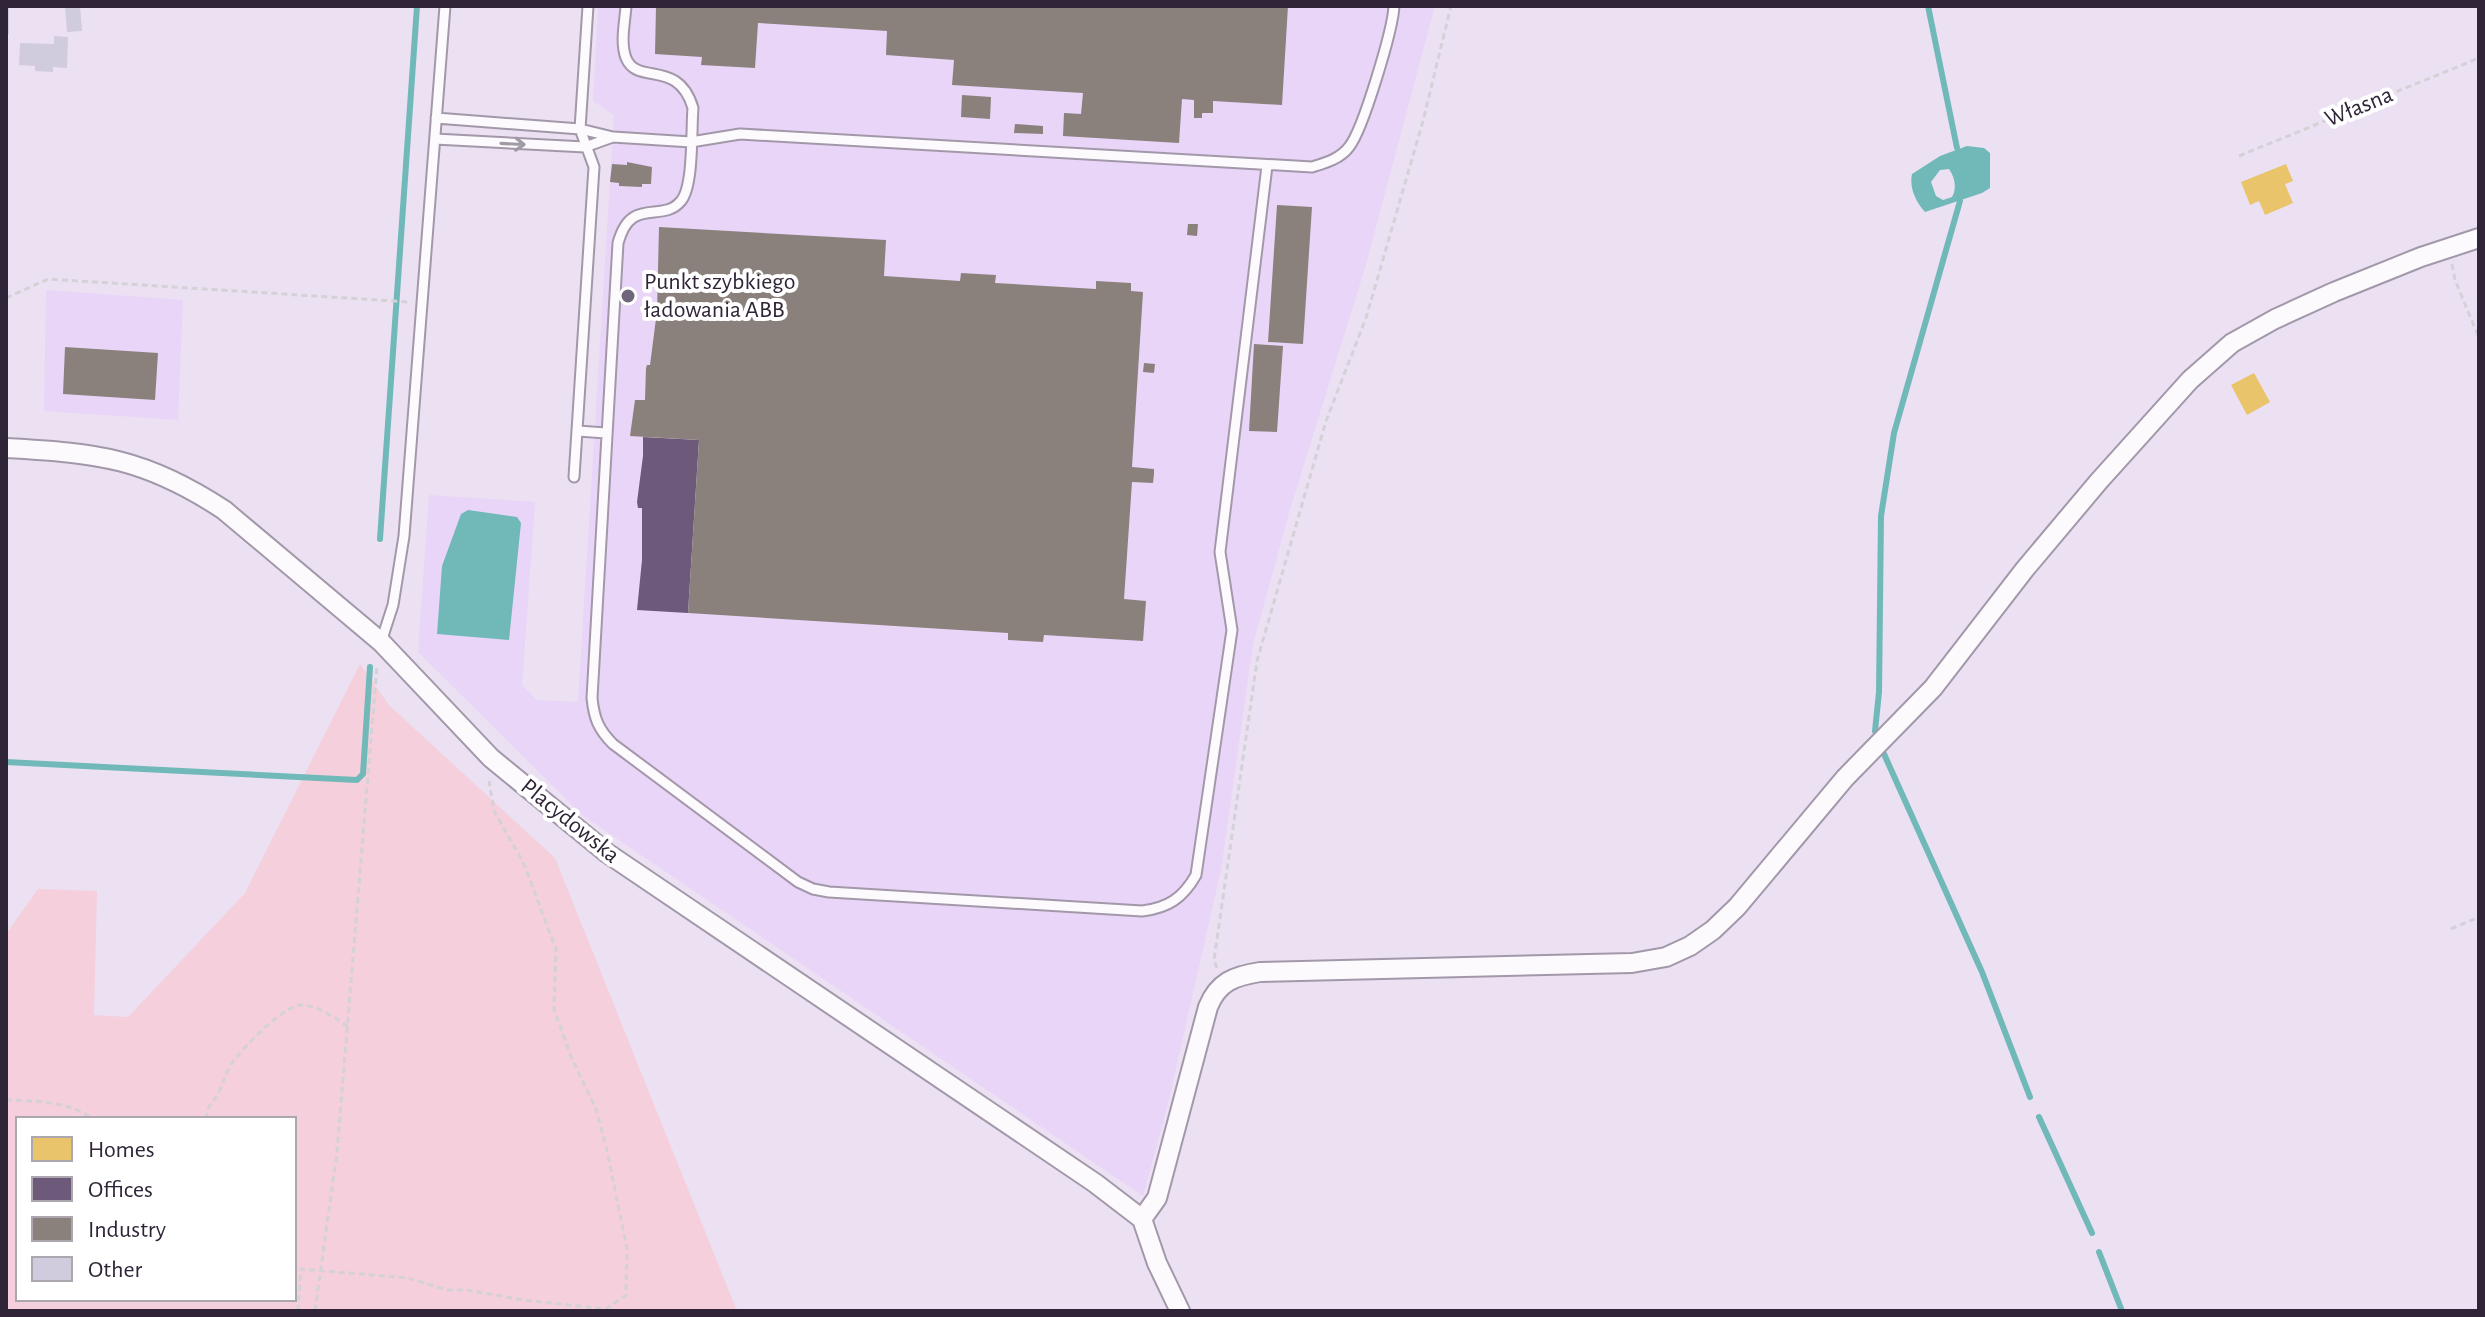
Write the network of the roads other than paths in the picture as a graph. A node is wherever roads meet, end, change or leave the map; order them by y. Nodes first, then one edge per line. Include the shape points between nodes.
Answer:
1 (445, 6) edge
2 (588, 6) edge
3 (626, 6) edge
4 (1394, 6) edge
5 (436, 118) junction
6 (580, 129) junction
7 (613, 137) junction
8 (435, 139) junction
9 (691, 142) junction
10 (585, 147) junction
11 (1267, 166) junction
12 (2479, 238) edge
13 (578, 431) junction
14 (606, 433) junction
15 (6, 448) edge
16 (574, 477) dead end
17 (381, 642) junction
18 (1142, 1219) junction
19 (1180, 1311) edge

1 - 5 lane
2 - 6 lane
3 - 9 lane via 627,61 635,69 666,75 689,94
4 - 11 lane via 1360,130 1348,150 1312,167
5 - 6 lane
5 - 8 lane
6 - 7 lane
6 - 10 lane
7 - 9 lane
7 - 10 lane
8 -> 10 lane
8 - 17 lane via 404,536
9 - 11 lane via 740,134
9 - 14 lane via 687,191 679,204 636,215 622,228
10 - 13 lane via 594,167
11 - 14 lane via 1220,552 1232,630 1196,875 1187,891 1159,909 813,889 613,744 600,731 592,698
12 - 18 street via 2275,319 2232,343 2190,380 2025,569 1933,688 1845,778 1737,907 1690,946 1632,963 1260,972 1223,983 1208,1007 1157,1198
13 - 14 lane
13 - 16 lane
15 - 17 street, Placydowska via 106,457 195,491
17 - 18 street, Placydowska via 491,758 607,853
18 - 19 street

